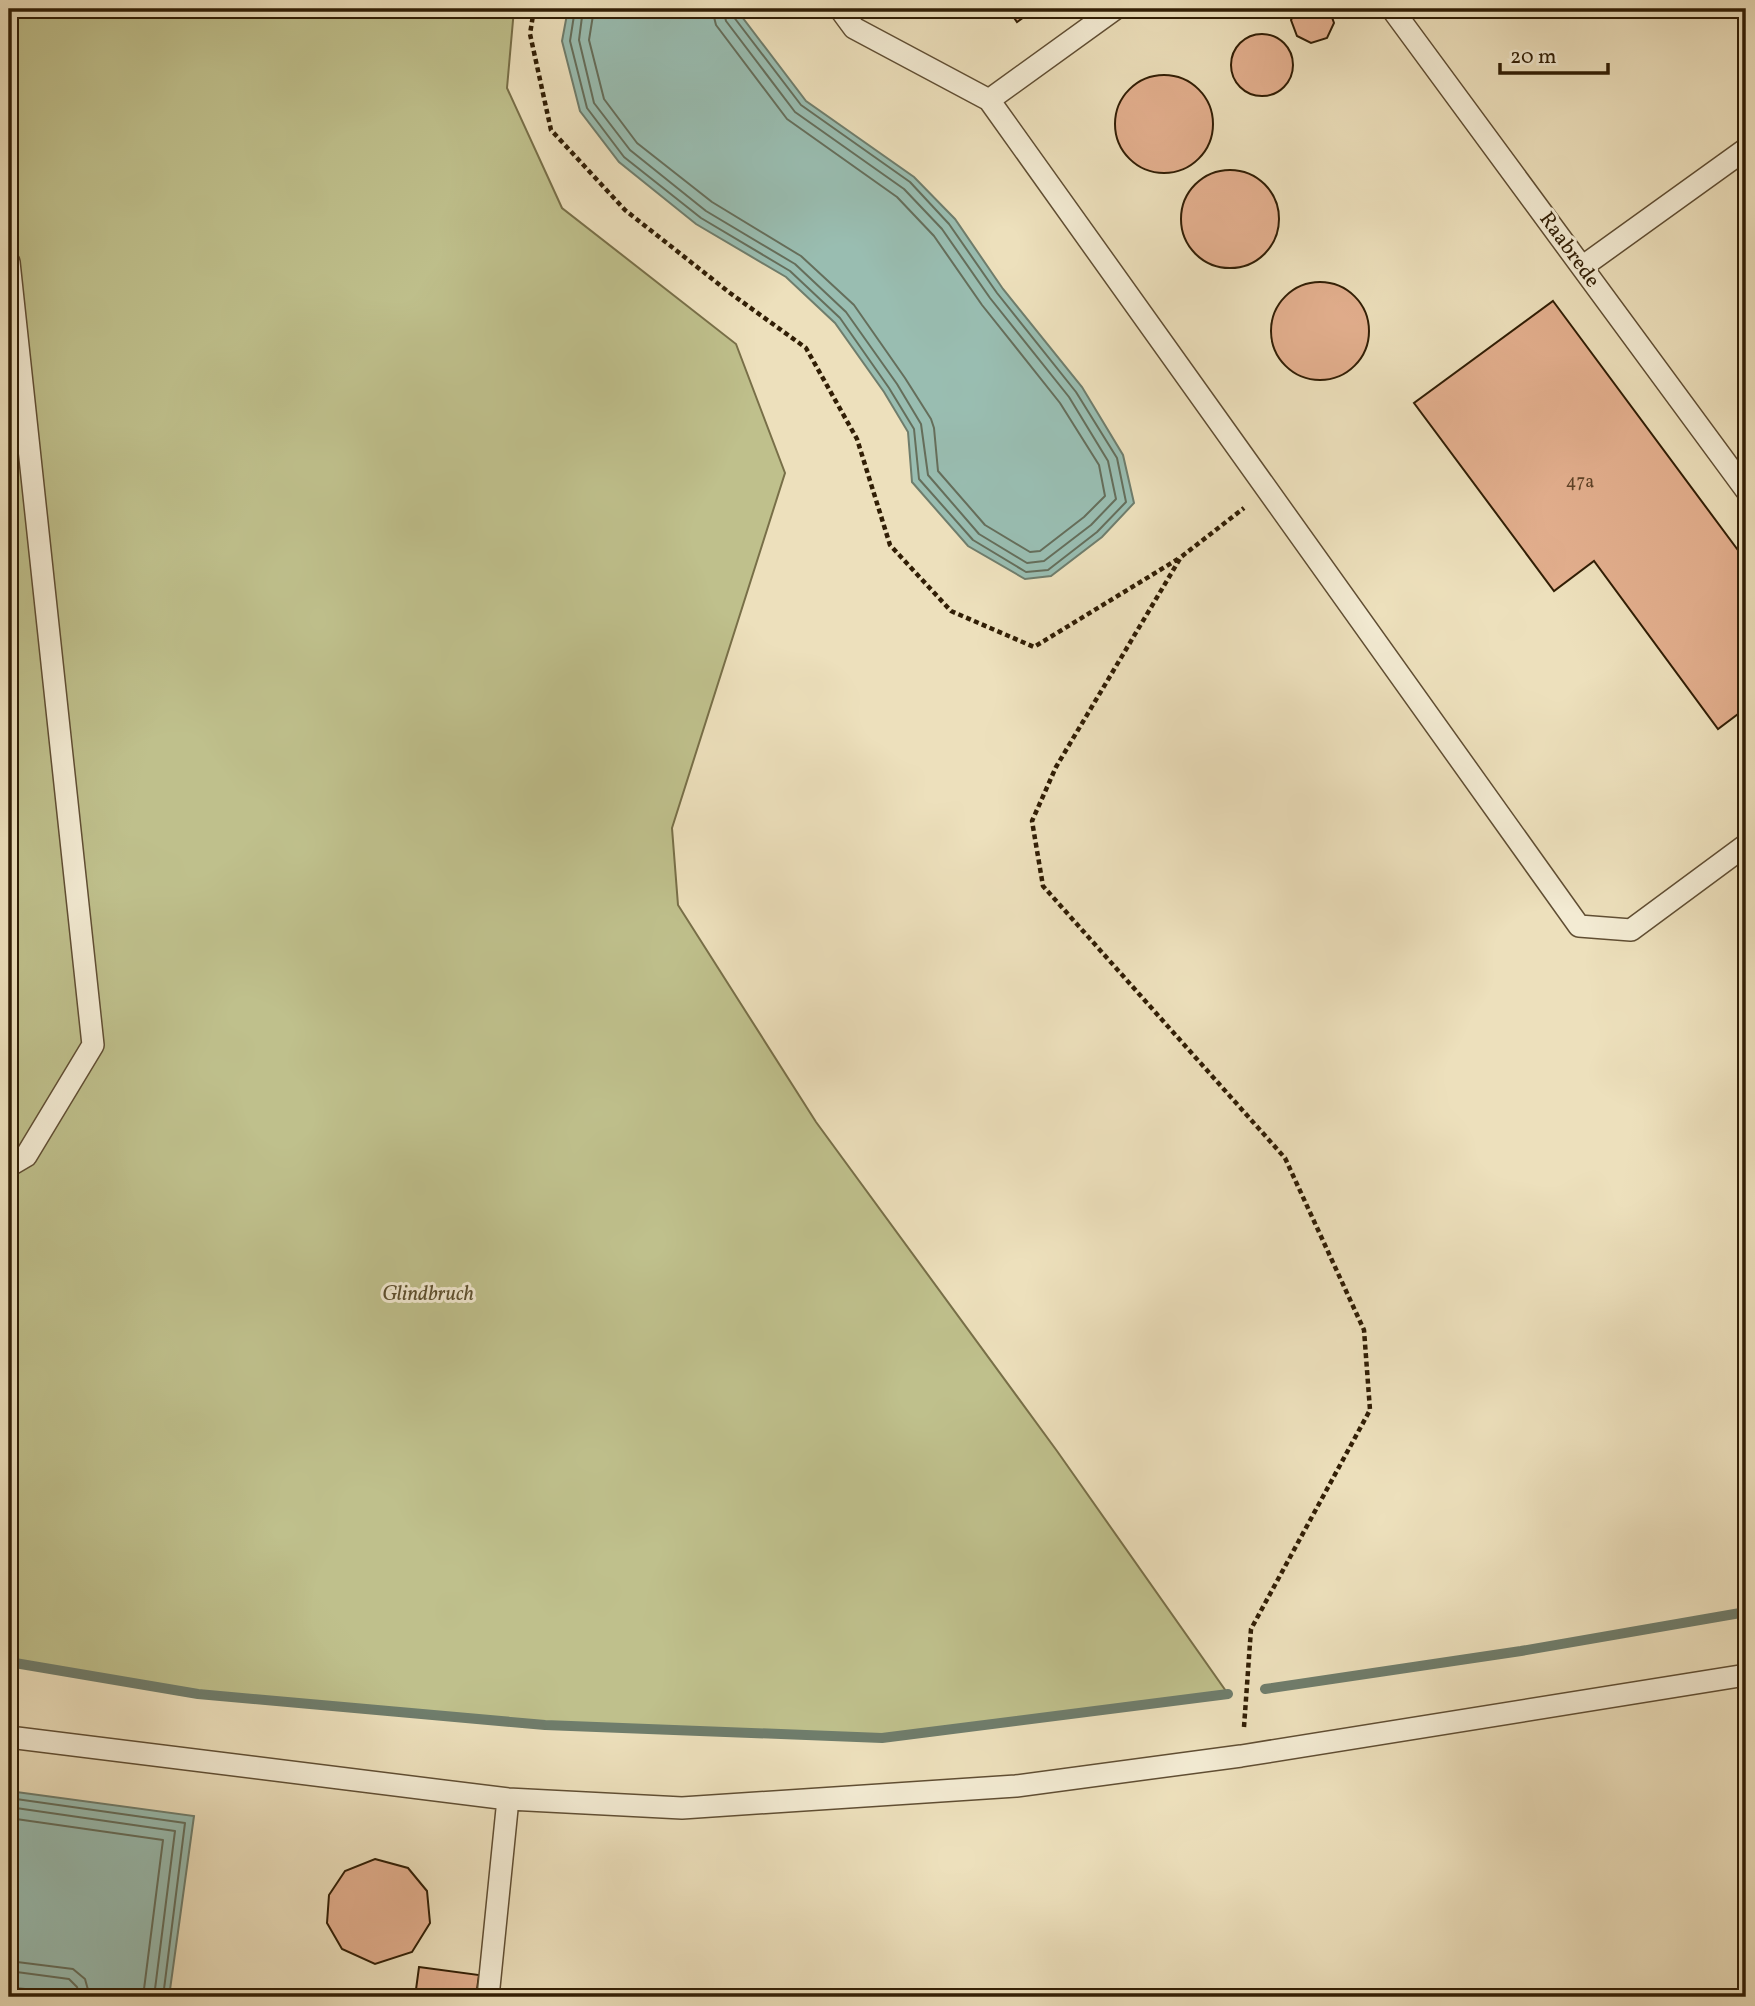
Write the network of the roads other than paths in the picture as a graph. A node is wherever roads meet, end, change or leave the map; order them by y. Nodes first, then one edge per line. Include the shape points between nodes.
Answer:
1 (840, 9) edge
2 (1115, 9) edge
3 (1392, 9) edge
4 (989, 100) junction
5 (1746, 149) edge
6 (9, 262) edge
7 (1582, 267) junction
8 (1746, 490) edge
9 (1746, 845) edge
10 (9, 1166) edge
11 (1746, 1675) edge
12 (9, 1737) edge
13 (508, 1799) junction
14 (488, 1997) edge

1 - 4 lane via 854,28
2 - 4 lane
3 - 7 lane, Raabrede
4 - 9 lane via 1579,926 1631,930
5 - 7 lane
6 - 10 lane via 93,1045 26,1156
7 - 8 lane, Raabrede
11 - 13 lane via 1241,1756 1016,1786 682,1808
12 - 13 lane
13 - 14 lane

